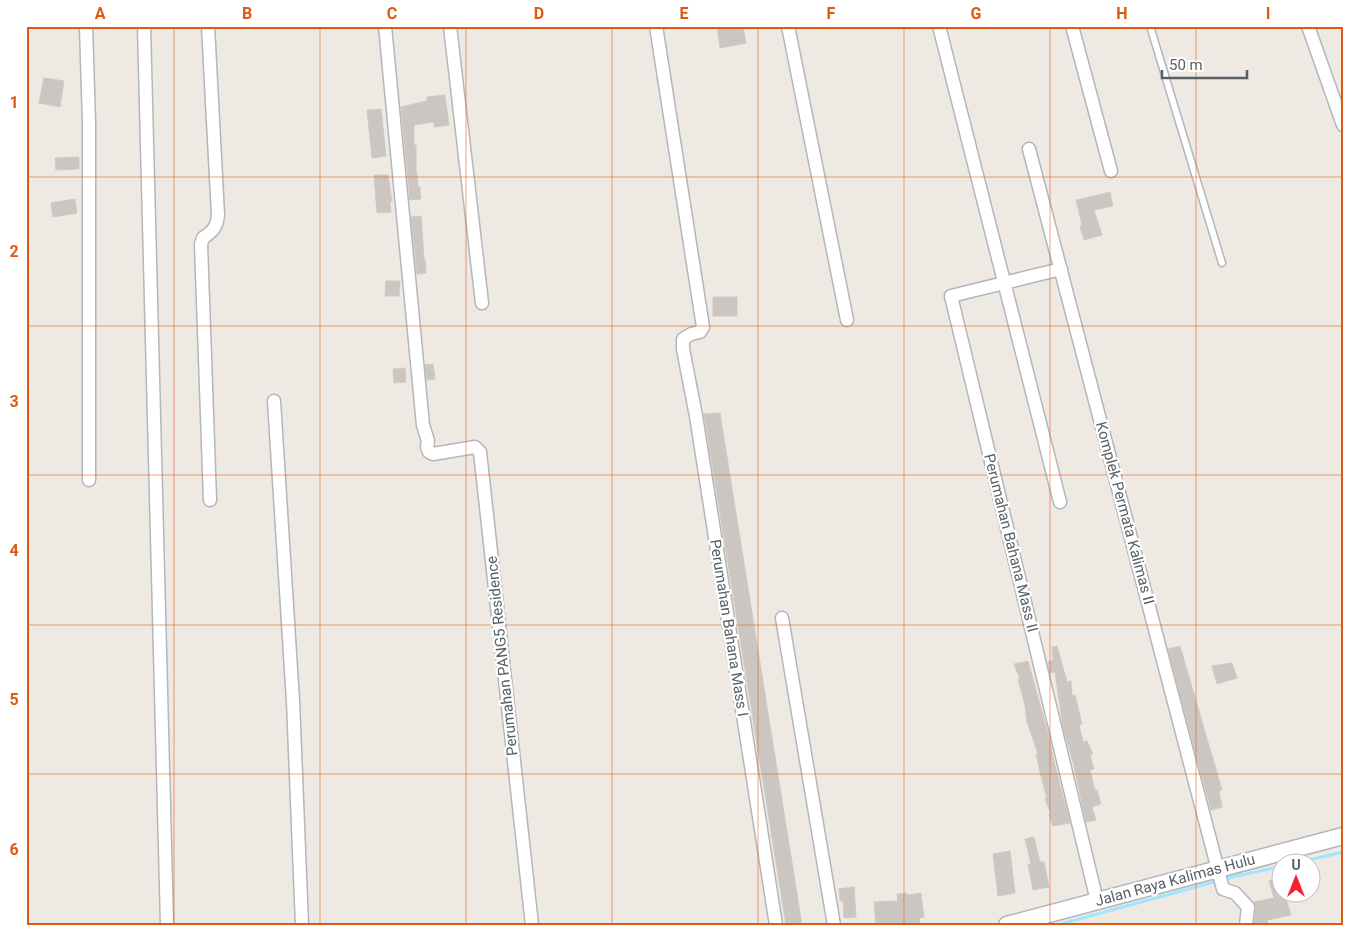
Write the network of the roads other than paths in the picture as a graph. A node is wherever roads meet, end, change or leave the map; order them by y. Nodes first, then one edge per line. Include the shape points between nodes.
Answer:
1 (86, 26) edge
2 (144, 26) edge
3 (208, 26) edge
4 (385, 26) edge
5 (450, 26) edge
6 (656, 26) edge
7 (788, 26) edge
8 (939, 26) edge
9 (1072, 26) edge
10 (1150, 26) edge
11 (1308, 26) edge
12 (1343, 125) edge
13 (1029, 149) dead end
14 (1111, 171) dead end
15 (1222, 263) dead end
16 (1061, 269) junction
17 (1004, 283) junction
18 (482, 303) dead end
19 (847, 320) dead end
20 (274, 401) dead end
21 (89, 480) dead end
22 (210, 500) dead end
23 (1060, 502) dead end
24 (782, 618) dead end
25 (1343, 836) edge
26 (1221, 876) junction
27 (1097, 901) junction
28 (167, 925) edge
29 (302, 925) edge
30 (532, 925) edge
31 (776, 925) edge
32 (834, 925) edge
33 (1007, 925) edge
34 (1246, 925) edge

1 - 21 street
2 - 28 street
3 - 22 street via 218,215 218,224 201,244
4 - 30 street, Perumahan PANG5 Residence via 423,425 429,452 434,454 475,447 480,452
5 - 18 street
6 - 31 street, Perumahan Bahana Mass I via 703,327 682,341 683,349
7 - 19 street
8 - 17 street
9 - 14 street
10 - 15 lane
11 - 12 street
13 - 16 street, Komplek Permata Kalimas II
16 - 17 street, Perumahan Bahana Mass II
16 - 26 street, Komplek Permata Kalimas II
17 - 23 street
17 - 27 street, Perumahan Bahana Mass II via 951,296
20 - 29 street
24 - 32 street
25 - 26 street, Jalan Raya Kalimas Hulu
26 - 27 street, Jalan Raya Kalimas Hulu
26 - 34 street via 1223,889 1235,892 1248,907
27 - 33 street, Jalan Raya Kalimas Hulu

